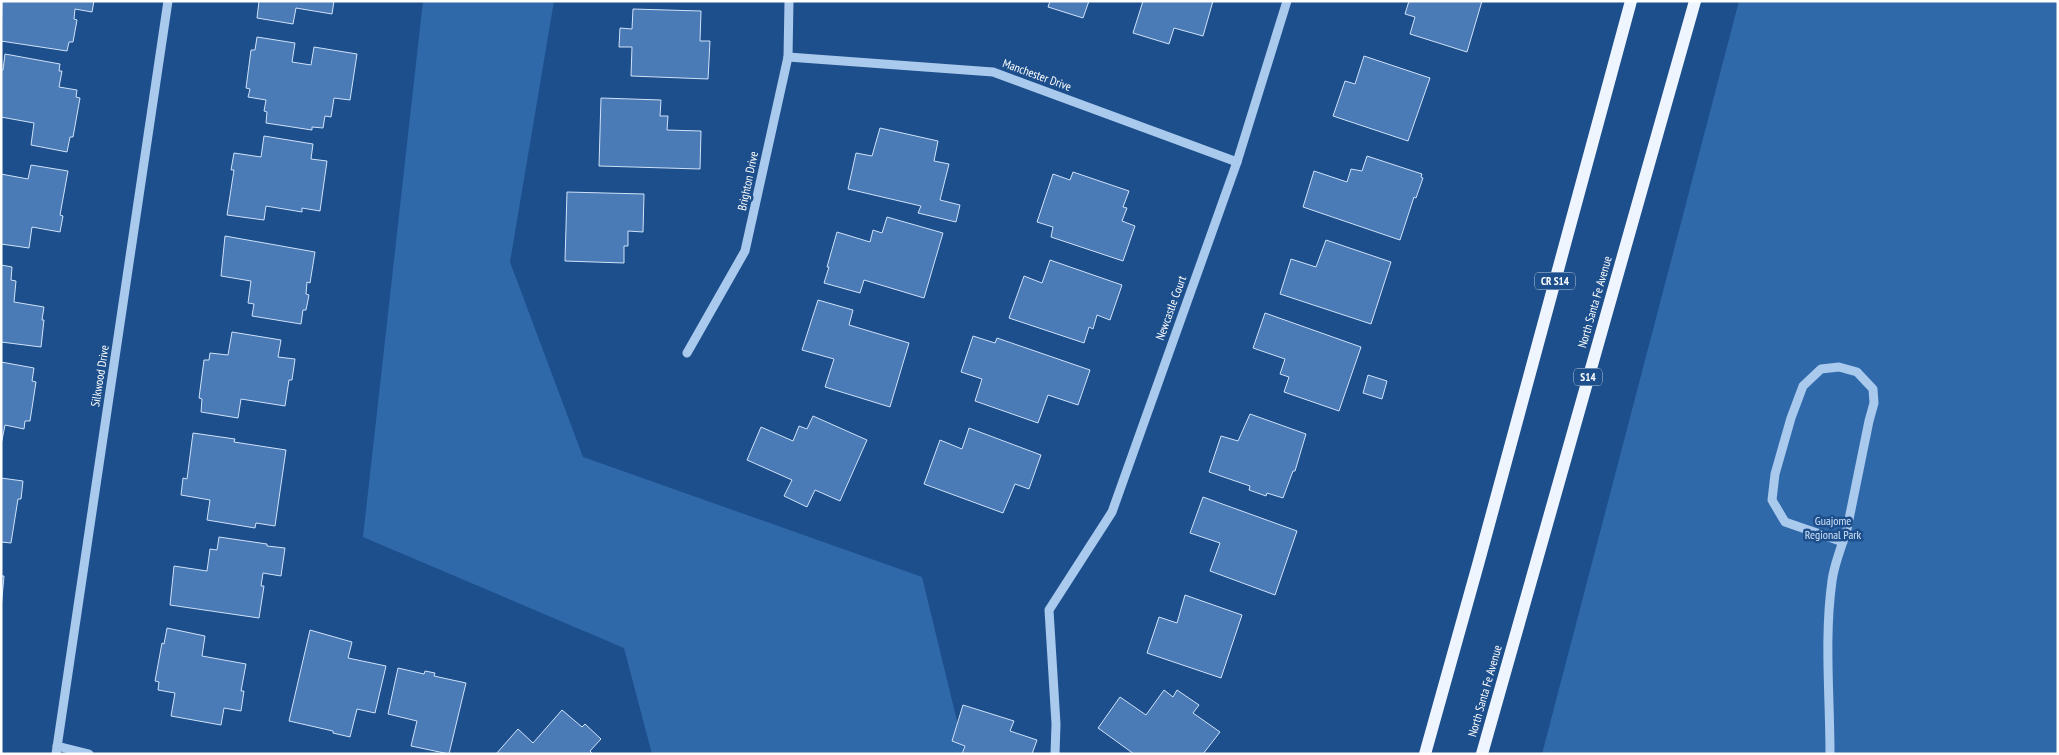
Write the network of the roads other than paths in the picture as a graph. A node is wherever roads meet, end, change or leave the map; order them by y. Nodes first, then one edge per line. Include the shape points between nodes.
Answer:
1 (168, 1) edge
2 (789, 1) edge
3 (1287, 1) edge
4 (1631, 1) edge
5 (1695, 1) edge
6 (788, 56) junction
7 (1237, 162) junction
8 (687, 353) dead end
9 (1843, 542) junction
10 (57, 750) edge
11 (89, 754) edge
12 (1055, 754) edge
13 (1425, 754) edge
14 (1482, 754) edge
15 (1830, 754) edge

1 - 10 street, Silkwood Drive
2 - 6 street, Brighton Drive
3 - 7 street, Newcastle Court
4 - 13 main road, CR S14
5 - 14 main road, North Santa Fe Avenue / S14
6 - 7 street, Manchester Drive via 993,72
6 - 8 street, Brighton Drive via 745,251
7 - 12 street, Newcastle Court via 1112,512 1048,610
9 - 9 street via 1874,403 1873,389 1857,372 1838,367 1821,369 1803,386 1775,474 1772,500 1785,522
9 - 15 street via 1832,579 1828,645
10 - 11 street

